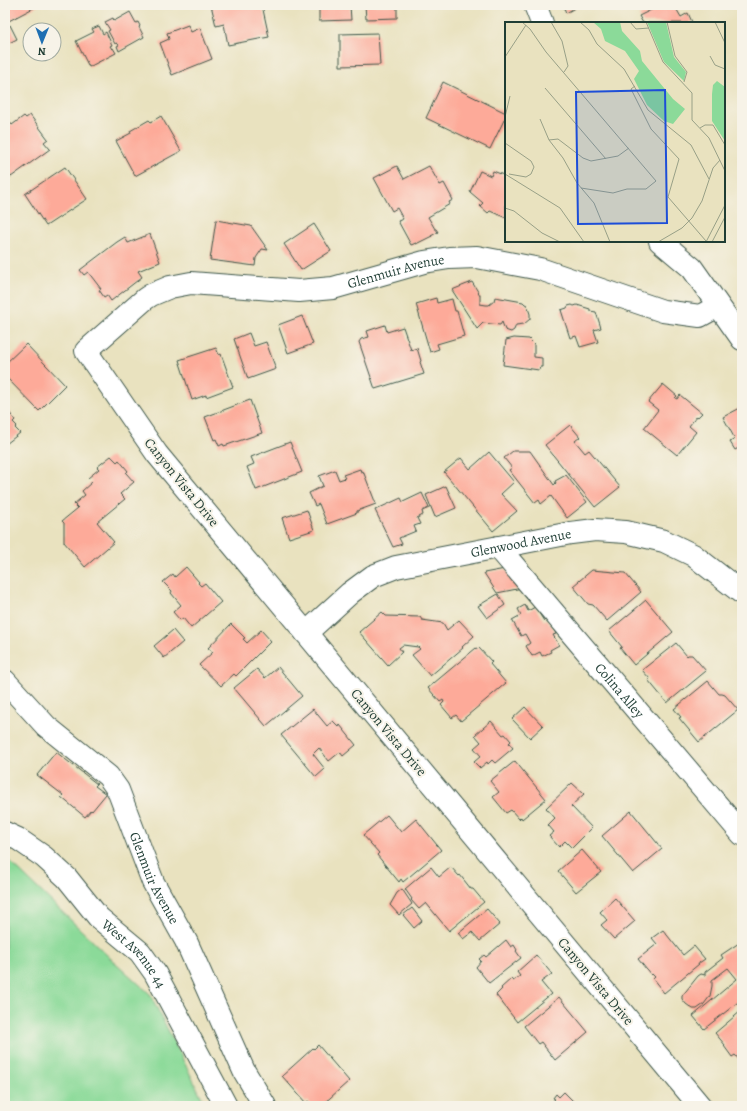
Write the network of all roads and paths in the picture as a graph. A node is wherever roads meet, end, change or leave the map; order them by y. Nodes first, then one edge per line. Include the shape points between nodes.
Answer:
1 (535, 5) edge
2 (542, 22) edge
3 (661, 242) edge
4 (718, 306) junction
5 (742, 339) edge
6 (86, 351) joint
7 (498, 547) junction
8 (742, 593) edge
9 (306, 633) junction
10 (5, 681) edge
11 (5, 833) edge
12 (742, 834) edge
13 (226, 1106) edge
14 (265, 1106) edge
15 (700, 1106) edge

1 - 2 street
3 - 4 street via 692,268
4 - 5 street
4 - 6 street, Glenmuir Avenue via 700,316 664,311 540,268 477,257 449,258 424,262 333,288 299,291 191,283 170,287 151,295
6 - 9 street, Canyon Vista Drive via 157,454
7 - 8 street, Glenwood Avenue via 595,530 626,532 664,541 693,555
7 - 9 street, Glenwood Avenue via 396,567 373,576
7 - 12 street, Colina Alley
9 - 15 street, Canyon Vista Drive
10 - 14 street, Glenmuir Avenue via 46,726 108,776 118,790 153,882 186,940 244,1071
11 - 13 street, West Avenue 44 via 44,857 67,878 99,918 140,952 155,973

